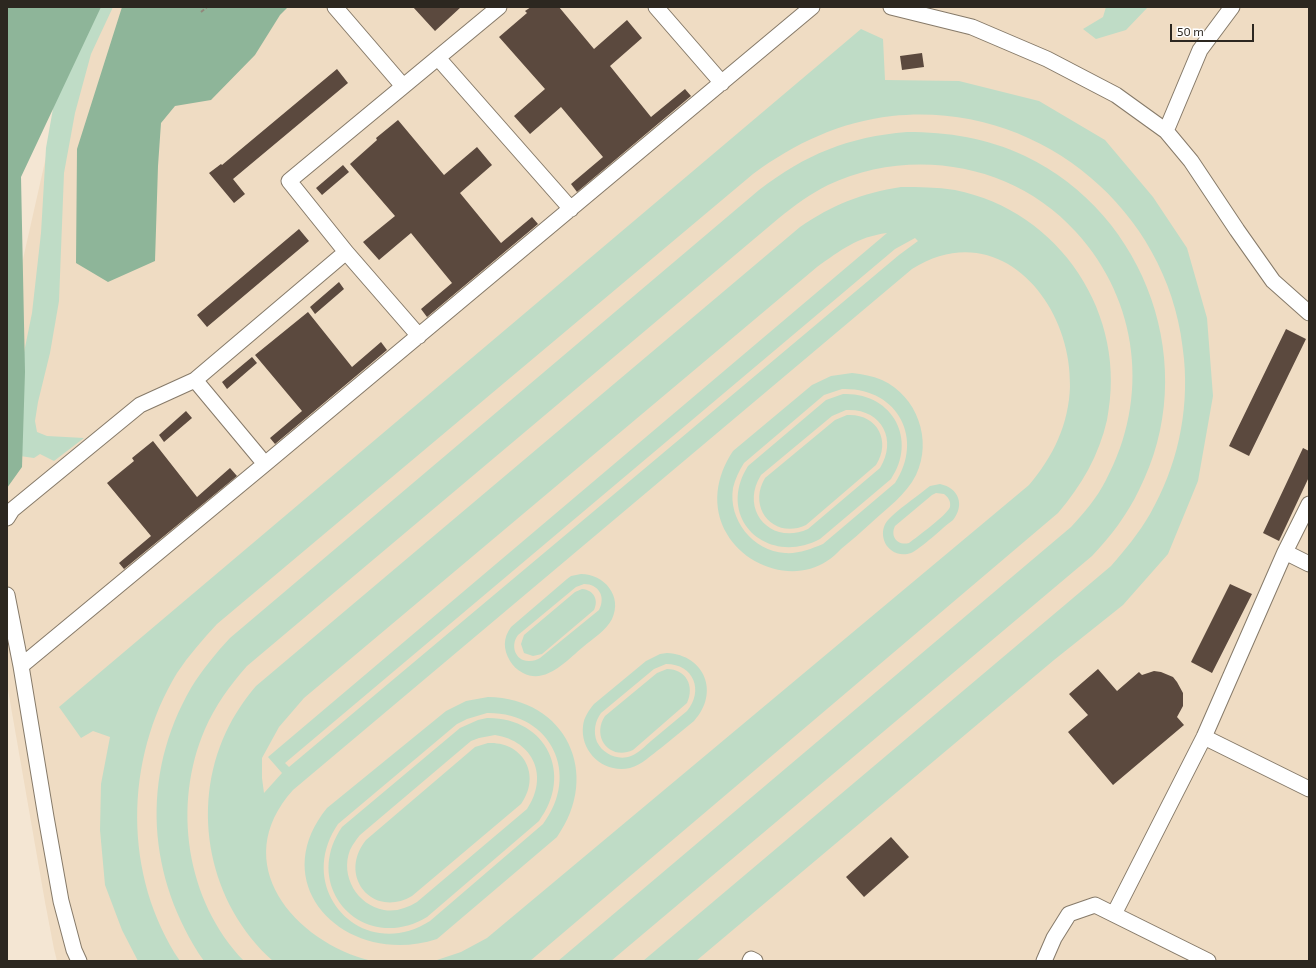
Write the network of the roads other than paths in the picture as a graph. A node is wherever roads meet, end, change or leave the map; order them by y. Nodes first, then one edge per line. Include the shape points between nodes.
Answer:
1 (335, 7) edge
2 (499, 7) edge
3 (656, 7) edge
4 (812, 7) edge
5 (891, 7) edge
6 (1232, 7) edge
7 (438, 58) junction
8 (722, 83) junction
9 (403, 86) junction
10 (1166, 131) junction
11 (571, 209) junction
12 (346, 252) junction
13 (1309, 313) edge
14 (419, 336) junction
15 (195, 380) junction
16 (265, 464) junction
17 (1309, 504) edge
18 (7, 518) edge
19 (1285, 552) junction
20 (1309, 564) edge
21 (7, 595) edge
22 (21, 666) junction
23 (1204, 737) junction
24 (1309, 789) edge
25 (1114, 914) junction
26 (79, 961) edge
27 (750, 961) edge
28 (755, 961) edge
29 (1044, 961) edge
30 (1208, 961) edge

1 - 9 street
2 - 7 street
3 - 8 street
4 - 8 street
5 - 10 street via 972,27 1047,59 1116,95
6 - 10 street via 1200,50
7 - 9 street
7 - 11 street
8 - 11 street
9 - 12 street via 289,181
10 - 13 street via 1191,161 1273,281
11 - 14 street
12 - 14 street
12 - 15 street
14 - 16 street
15 - 16 street
15 - 18 street via 140,406 12,510
16 - 22 street
17 - 19 street
19 - 20 street
19 - 23 street
21 - 22 street
22 - 26 street via 61,901
23 - 24 street
23 - 25 street
25 - 29 street via 1095,905 1069,914
25 - 30 street
27 - 28 street

